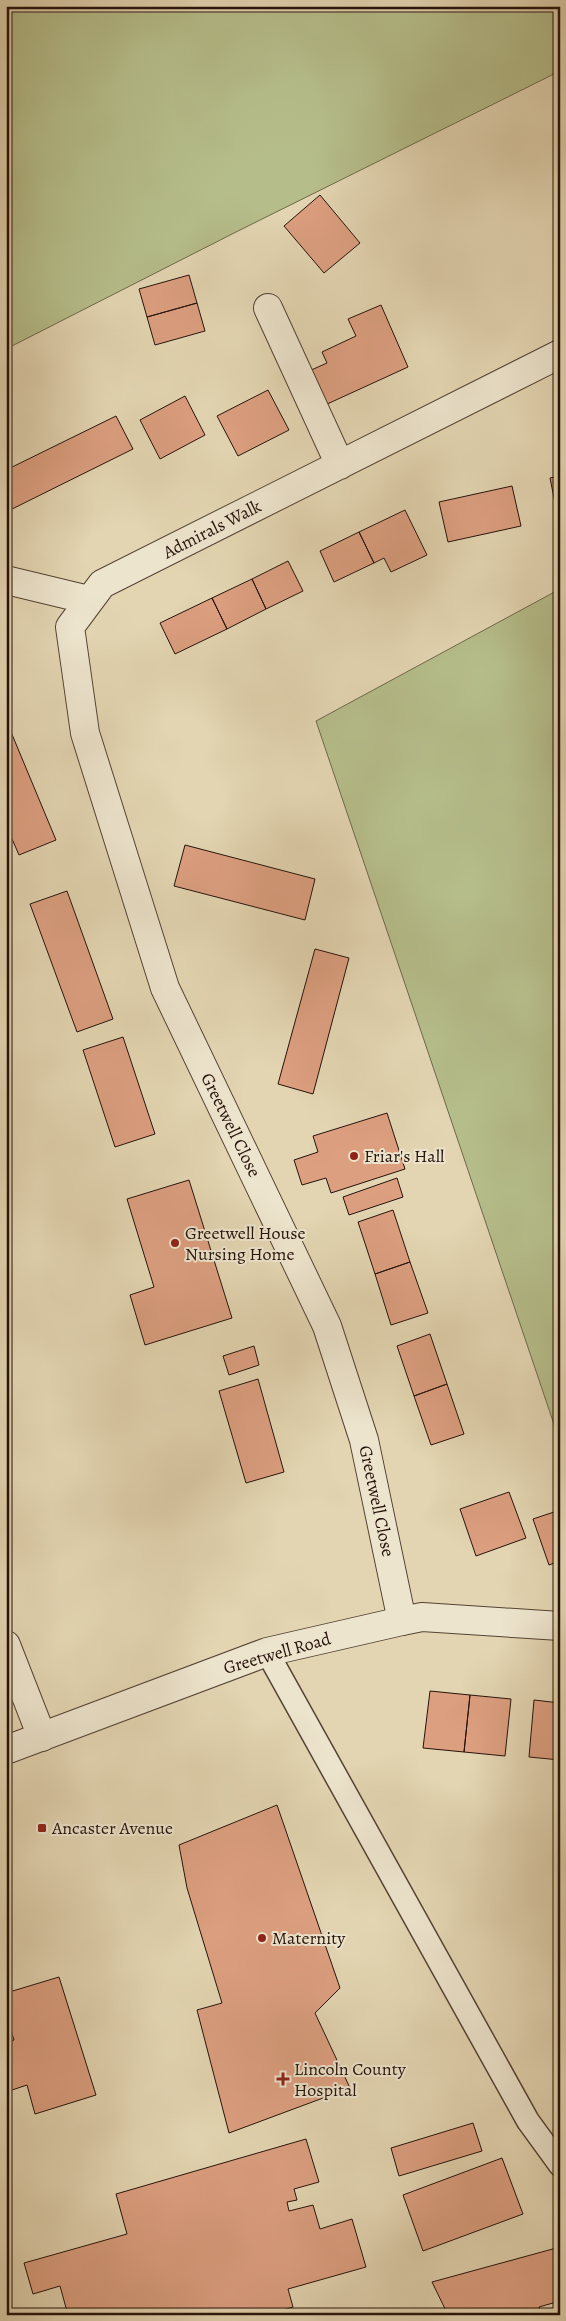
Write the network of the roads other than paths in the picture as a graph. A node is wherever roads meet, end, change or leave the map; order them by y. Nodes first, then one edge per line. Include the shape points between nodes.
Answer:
1 (268, 308) dead end
2 (560, 354) edge
3 (340, 464) junction
4 (6, 580) edge
5 (89, 600) junction
6 (70, 627) joint
7 (402, 1620) junction
8 (560, 1626) edge
9 (6, 1645) edge
10 (267, 1652) junction
11 (42, 1737) junction
12 (6, 1750) edge
13 (560, 2165) edge

1 - 3 street
2 - 3 street, Admirals Walk
3 - 5 street, Admirals Walk via 102,584
4 - 5 street
5 - 6 street, Admirals Walk
6 - 7 street, Greetwell Close via 85,733 165,988 327,1326 364,1440
7 - 8 street, Greetwell Road via 422,1617
7 - 10 street, Greetwell Road
9 - 11 street
10 - 11 street, Greetwell Road
10 - 13 lane via 528,2121
11 - 12 street, Greetwell Road

